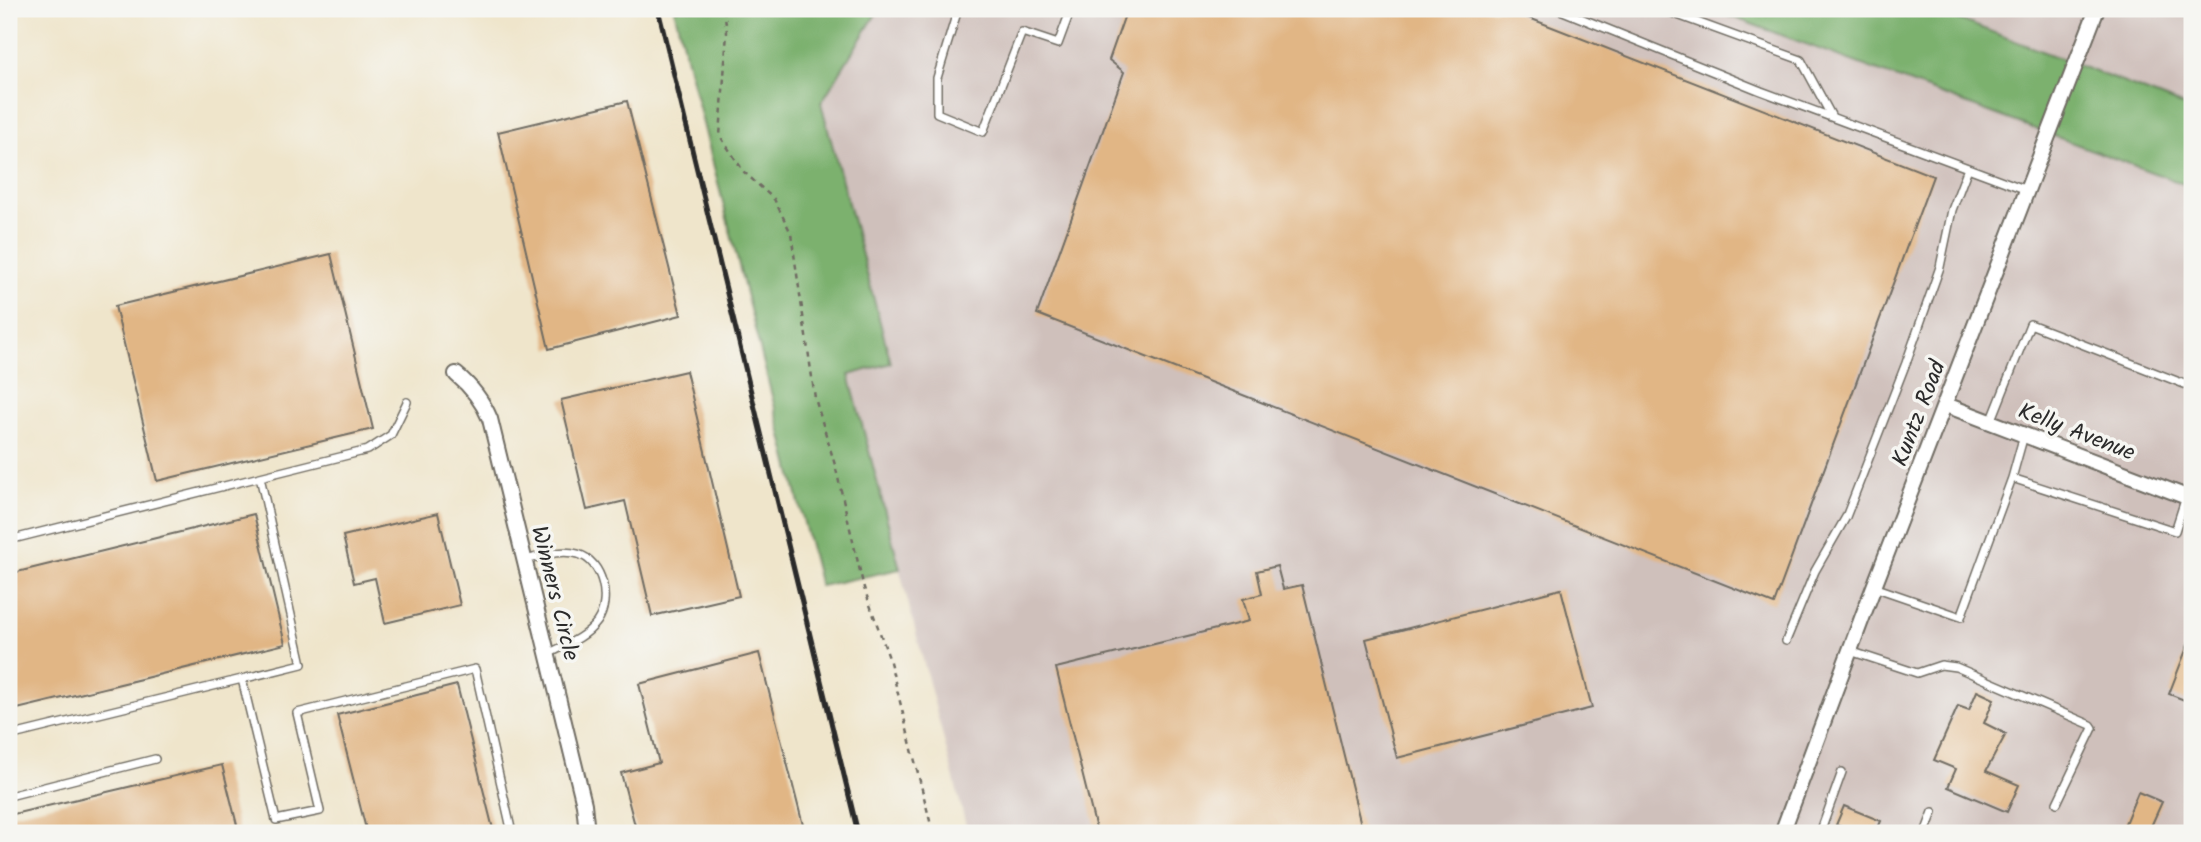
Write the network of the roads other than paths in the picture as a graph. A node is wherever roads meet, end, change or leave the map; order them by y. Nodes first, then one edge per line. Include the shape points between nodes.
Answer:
1 (958, 9) edge
2 (1072, 9) edge
3 (1558, 9) edge
4 (1661, 9) edge
5 (2098, 9) edge
6 (1833, 118) junction
7 (1968, 168) junction
8 (2027, 190) junction
9 (456, 374) dead end
10 (2192, 387) edge
11 (407, 402) dead end
12 (1946, 405) junction
13 (1991, 422) junction
14 (2024, 435) junction
15 (260, 477) junction
16 (2012, 478) junction
17 (2192, 478) edge
18 (2189, 498) edge
19 (9, 540) edge
20 (525, 560) junction
21 (1874, 587) junction
22 (1786, 641) dead end
23 (1850, 651) junction
24 (547, 654) junction
25 (242, 679) junction
26 (9, 736) edge
27 (155, 759) dead end
28 (1842, 772) dead end
29 (9, 796) edge
30 (2057, 803) dead end
31 (1933, 812) dead end
32 (512, 833) edge
33 (587, 833) edge
34 (1782, 833) edge
35 (1820, 833) edge
36 (1925, 833) edge

1 - 2 lane via 937,78 937,113 983,132 1023,32 1058,44
3 - 6 lane
4 - 6 lane via 1801,60
5 - 8 street, Kuntz Road
6 - 7 lane
7 - 8 lane
7 - 22 lane via 1952,210 1940,267 1901,376 1846,517 1815,571
8 - 12 street, Kuntz Road
9 - 20 street, Winners Circle via 472,388 490,419
10 - 13 lane via 2030,324
11 - 15 lane via 391,435 368,450
12 - 13 street, Kelly Avenue
12 - 21 street, Kuntz Road
13 - 14 street, Kelly Avenue
14 - 16 lane
14 - 18 street, Kelly Avenue
15 - 19 lane
15 - 25 lane via 302,664
16 - 18 lane via 2175,531
16 - 21 lane via 1961,617
17 - 18 lane
20 - 24 street, Winners Circle
20 - 24 lane via 560,551 580,554 601,573 605,595 599,620 582,636
21 - 23 street, Kuntz Road
23 - 30 lane via 1917,673 1941,665 1956,667 2091,724
23 - 34 street, Kuntz Road
24 - 33 street, Winners Circle
25 - 26 lane
25 - 32 lane via 275,821 320,811 297,713 475,669
27 - 29 lane
28 - 35 lane
31 - 36 lane

